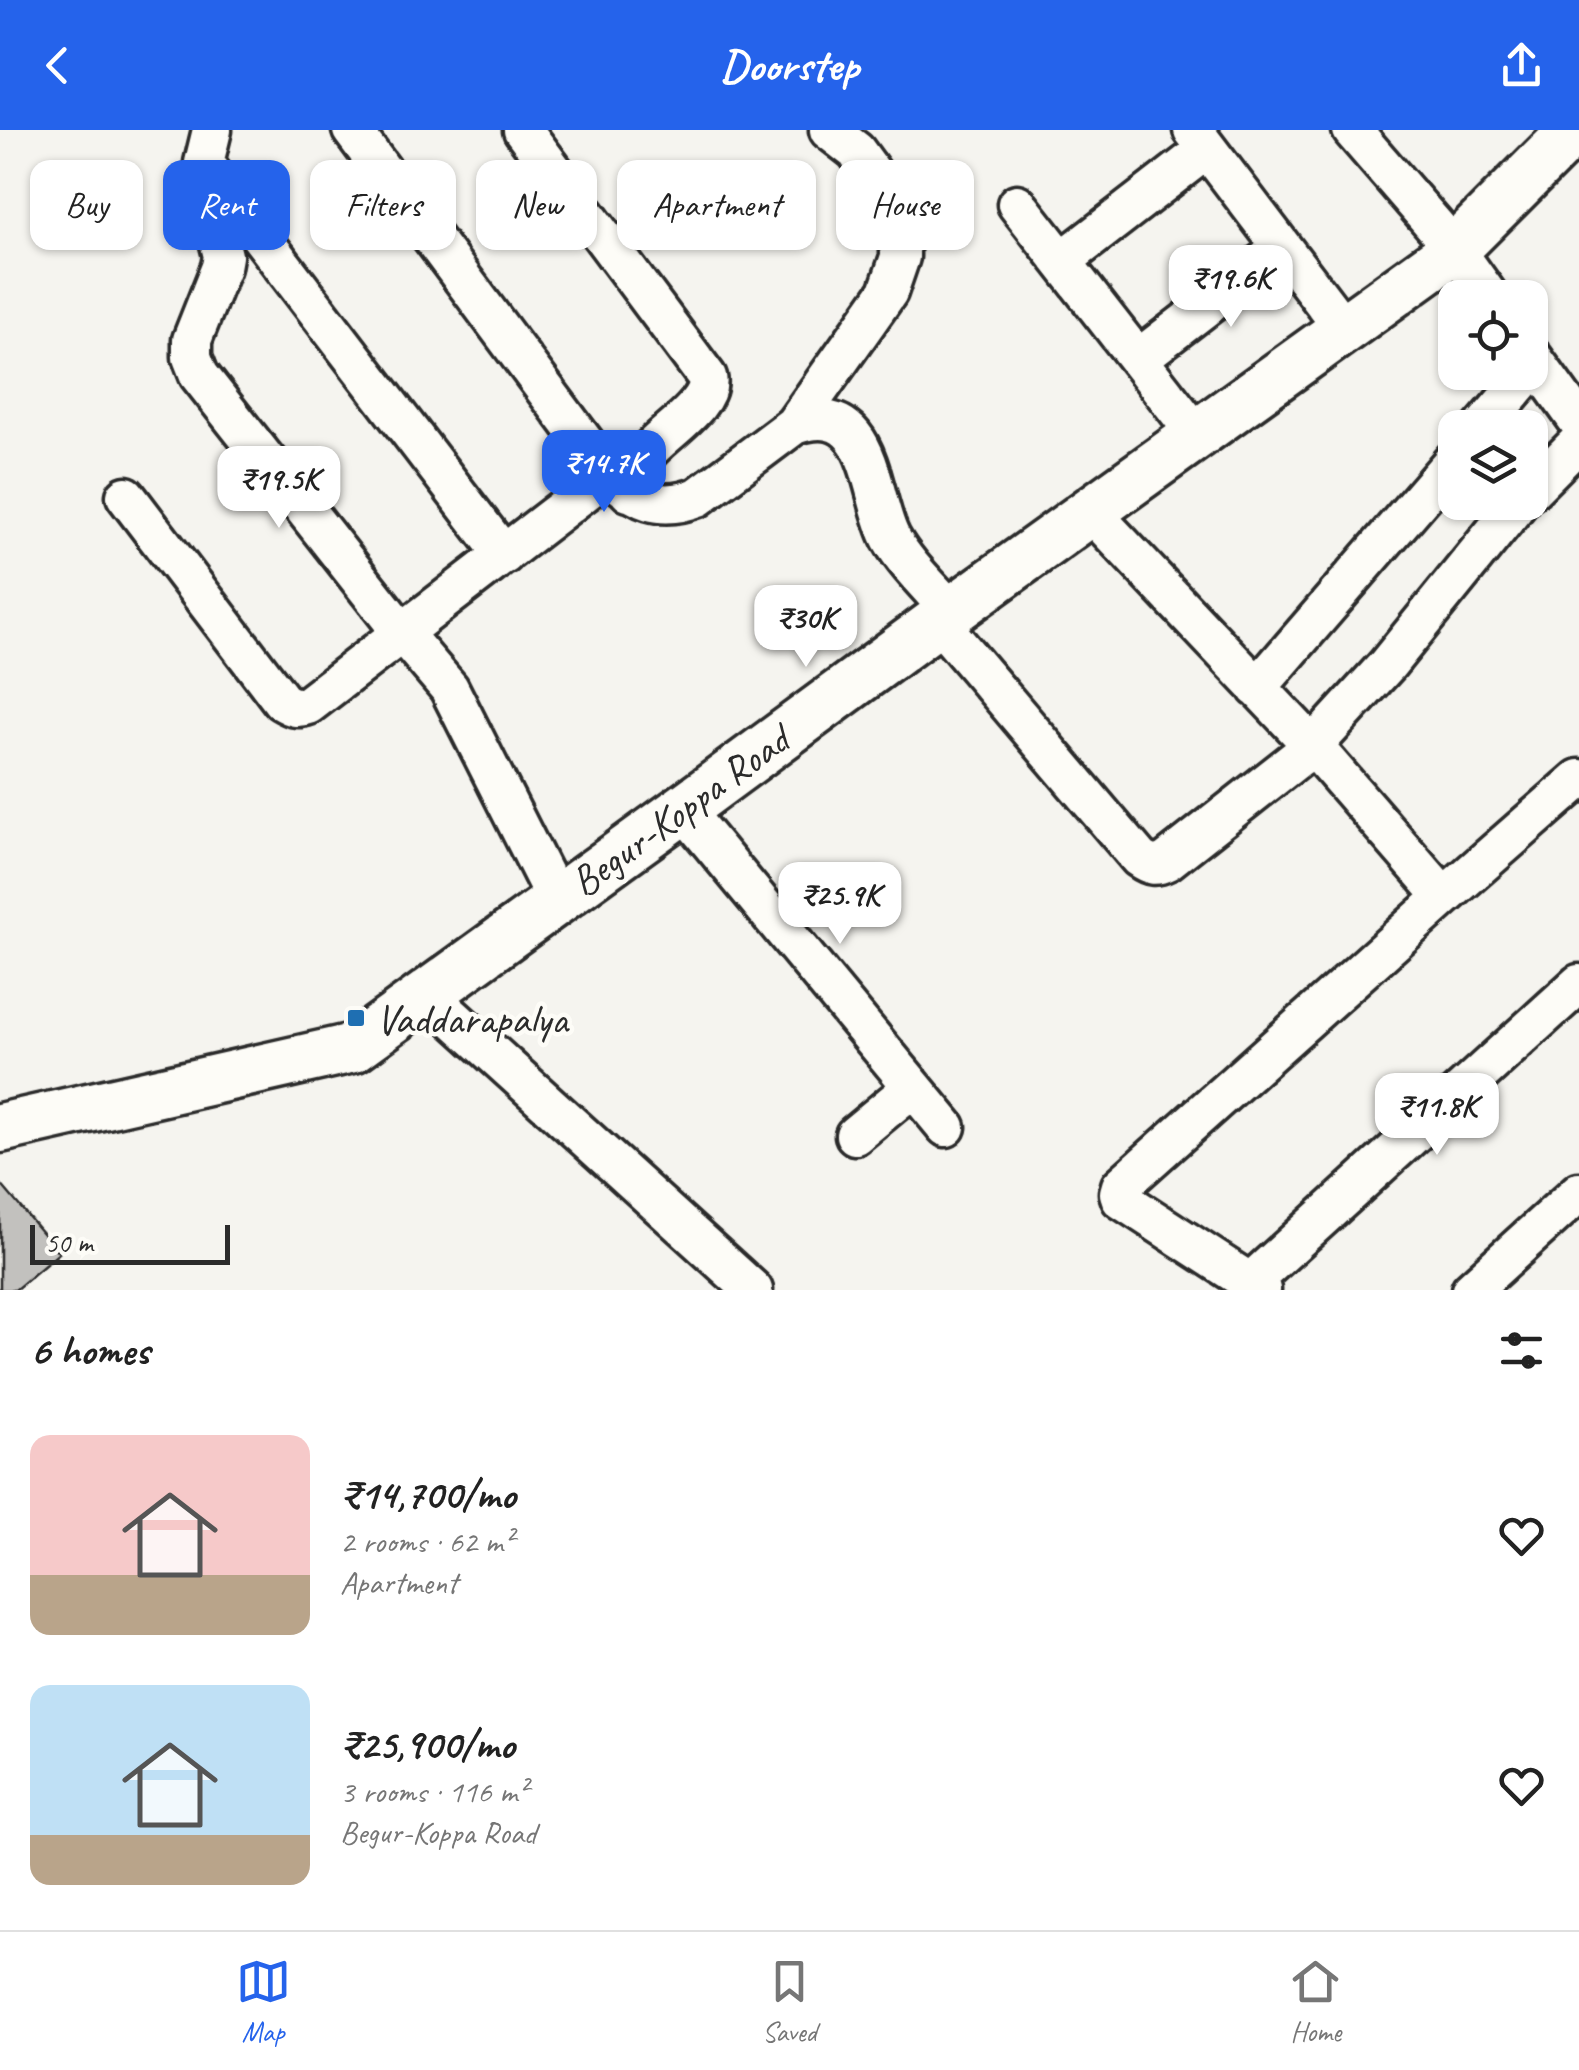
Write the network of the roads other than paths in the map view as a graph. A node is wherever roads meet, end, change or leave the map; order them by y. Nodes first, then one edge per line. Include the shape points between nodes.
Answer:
1 (352, 130) edge
2 (523, 130) edge
3 (830, 130) edge
4 (1352, 130) edge
5 (1574, 130) edge
6 (1200, 139) edge
7 (208, 147) edge
8 (1018, 204) dead end
9 (1282, 248) junction
10 (1454, 249) junction
11 (1062, 261) junction
12 (1477, 280) edge
13 (1344, 328) junction
14 (1138, 359) junction
15 (1548, 384) edge
16 (1512, 390) edge
17 (1496, 410) edge
18 (1579, 422) edge
19 (794, 425) junction
20 (1197, 435) junction
21 (1579, 442) edge
22 (1548, 473) edge
23 (1438, 479) edge
24 (619, 483) junction
25 (126, 496) dead end
26 (1090, 511) junction
27 (1504, 520) edge
28 (504, 555) junction
29 (944, 616) junction
30 (402, 634) junction
31 (1257, 688) junction
32 (1313, 746) junction
33 (1579, 779) edge
34 (683, 810) junction
35 (1444, 897) junction
36 (556, 900) junction
37 (1579, 984) edge
38 (427, 994) junction
39 (912, 1086) junction
40 (946, 1127) dead end
41 (0, 1128) edge
42 (855, 1135) dead end
43 (1579, 1192) edge
44 (1240, 1284) edge
45 (753, 1290) edge
46 (1472, 1290) edge

1 - 24 street
2 - 24 street via 708,377 704,399
3 - 19 street via 856,152 890,204 900,257 888,292
4 - 10 street
5 - 10 main road, Begur-Koppa Road
6 - 9 street
6 - 11 street
7 - 28 street
7 - 30 street via 207,199 223,256 192,340 192,358
8 - 11 street
9 - 13 street
9 - 14 street
10 - 12 street
10 - 13 main road, Begur-Koppa Road
11 - 14 street
13 - 20 main road, Begur-Koppa Road
14 - 20 street
15 - 18 street
16 - 17 street
19 - 24 street via 682,504 646,501
19 - 29 street via 829,420 861,447 889,533
20 - 26 main road, Begur-Koppa Road
21 - 22 street
23 - 31 street
24 - 28 street
25 - 30 street via 293,708 308,705
26 - 29 main road, Begur-Koppa Road
26 - 31 street
27 - 32 street
28 - 30 street
29 - 32 street via 1149,865 1168,861
29 - 34 main road, Begur-Koppa Road
30 - 36 street via 459,704
31 - 32 street
32 - 35 street
33 - 35 street
34 - 36 main road, Begur-Koppa Road
34 - 39 street
35 - 44 street via 1122,1186 1121,1199
36 - 38 main road, Begur-Koppa Road
37 - 44 street
38 - 41 main road, Begur-Koppa Road via 353,1048
38 - 45 street
39 - 40 street
39 - 42 street
43 - 46 street

